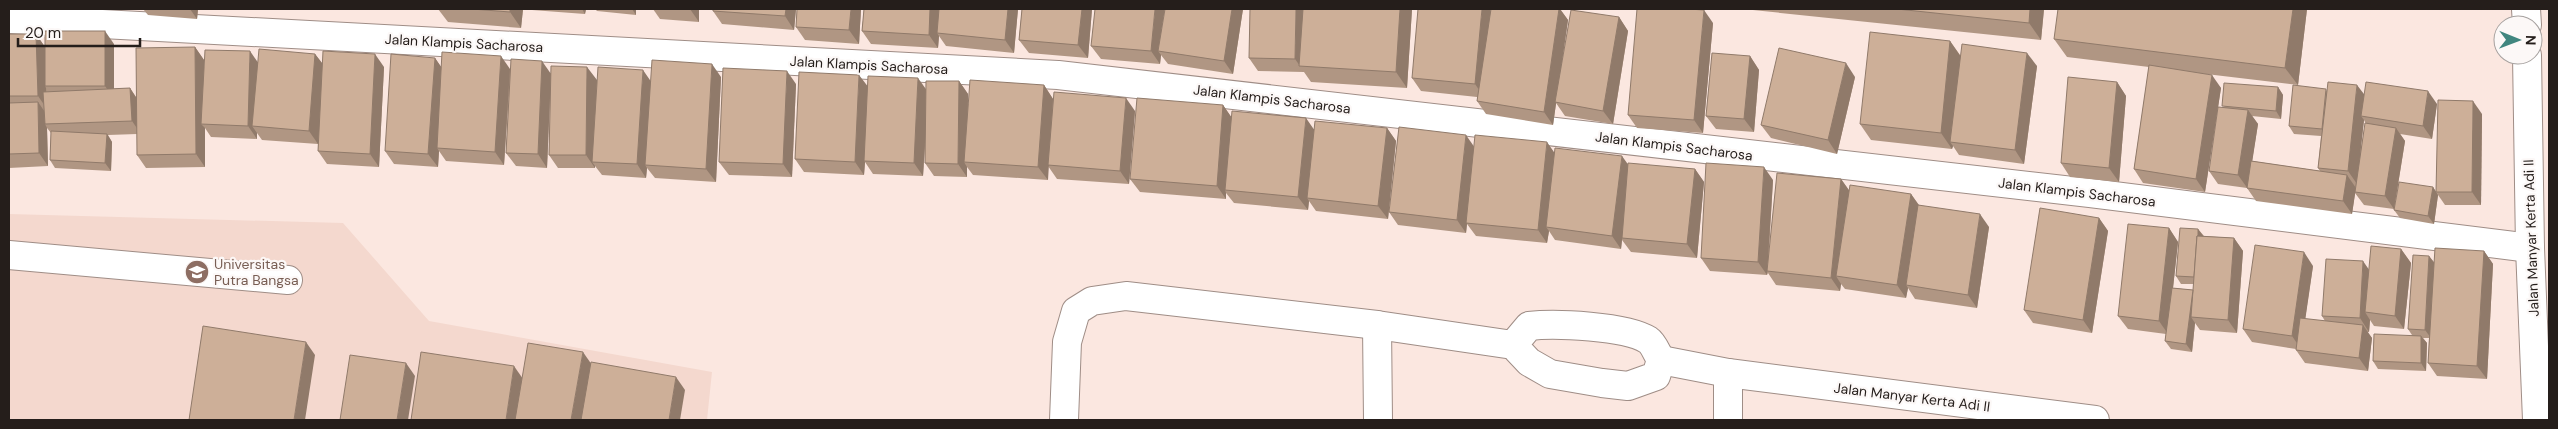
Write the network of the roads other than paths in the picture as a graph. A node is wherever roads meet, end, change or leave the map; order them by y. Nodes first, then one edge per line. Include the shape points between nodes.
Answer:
1 (9, 19) edge
2 (2527, 65) edge
3 (2530, 248) junction
4 (9, 255) edge
5 (288, 280) dead end
6 (1377, 325) junction
7 (1513, 345) junction
8 (1661, 360) junction
9 (1728, 373) junction
10 (2541, 408) edge
11 (1064, 420) edge
12 (1378, 420) edge
13 (1728, 420) edge
14 (2095, 420) edge

1 - 3 street, Jalan Klampis Sacharosa via 1058,75 2100,194
2 - 3 street, Jalan Manyar Kerta Adi II
3 - 10 street, Jalan Manyar Kerta Adi II
4 - 5 street
6 - 7 street
6 - 11 street via 1126,296 1092,301 1076,311 1067,342
6 - 12 street
7 - 8 street via 1529,326 1553,324 1637,335 1650,342
7 - 8 street via 1529,362 1550,374 1628,386 1656,376
8 - 9 street, Jalan Manyar Kerta Adi II
9 - 13 street
9 - 14 street, Jalan Manyar Kerta Adi II

